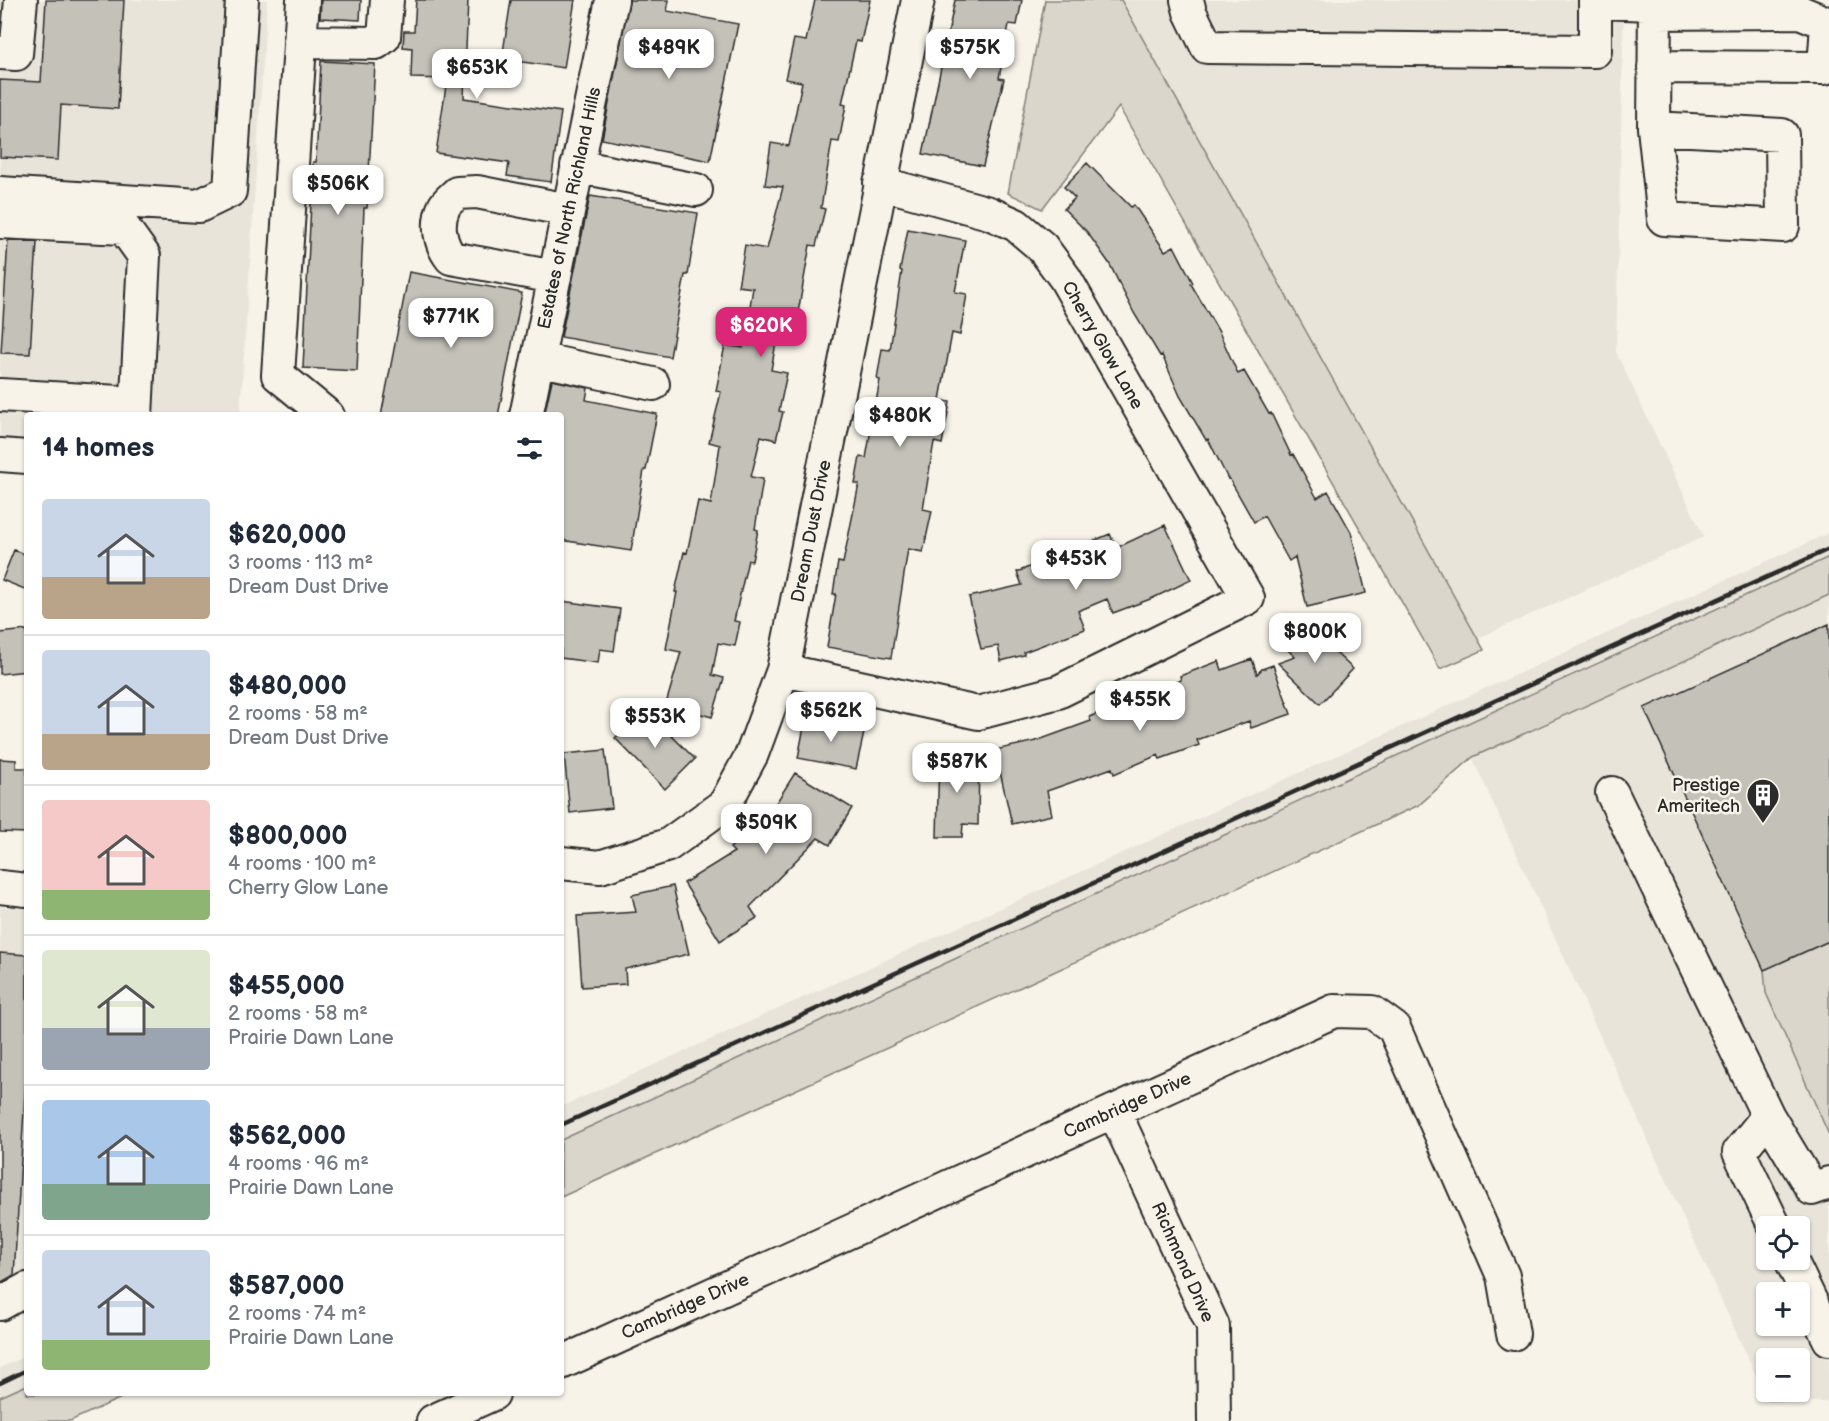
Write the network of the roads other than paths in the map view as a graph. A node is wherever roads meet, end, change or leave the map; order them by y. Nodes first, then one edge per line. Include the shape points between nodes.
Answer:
1 (21, 0) edge
2 (243, 0) edge
3 (303, 0) edge
4 (387, 0) edge
5 (612, 0) edge
6 (918, 0) edge
7 (1188, 0) edge
8 (1595, 1) edge
9 (1655, 6) edge
10 (1814, 15) edge
11 (300, 42) junction
12 (0, 53) edge
13 (1654, 67) junction
14 (1654, 128) junction
15 (577, 166) junction
16 (880, 183) junction
17 (696, 190) dead end
18 (0, 193) edge
19 (568, 210) junction
20 (0, 222) edge
21 (555, 277) junction
22 (538, 359) junction
23 (653, 384) dead end
24 (0, 395) edge
25 (136, 409) edge
26 (323, 412) edge
27 (527, 412) edge
28 (0, 455) edge
29 (24, 456) edge
30 (783, 670) junction
31 (1612, 794) dead end
32 (564, 863) edge
33 (0, 887) edge
34 (24, 890) edge
35 (1114, 1111) junction
36 (1768, 1116) junction
37 (1829, 1183) edge
38 (1770, 1216) edge
39 (1796, 1270) edge
40 (24, 1291) edge
41 (0, 1304) edge
42 (1513, 1334) dead end
43 (1829, 1339) edge
44 (564, 1362) edge
45 (489, 1396) edge
46 (433, 1421) edge
47 (1214, 1421) edge

1 - 12 street via 16,54
2 - 18 street via 230,191 199,206
3 - 11 street
4 - 11 street via 384,37 376,43
5 - 15 street, Estates of North Richland Hills
6 - 16 street, Dream Dust Drive
7 - 8 street via 1207,47 1595,51
8 - 9 street
9 - 10 street
9 - 13 street
10 - 13 street via 1824,69
11 - 26 street via 278,375
13 - 14 street
14 - 14 street via 1782,135 1783,226 1664,219
15 - 17 street
15 - 19 street, Estates of North Richland Hills
16 - 30 street, Dream Dust Drive
16 - 30 street, Cherry Glow Lane via 989,213 1016,225 1042,247 1065,278 1248,598 1058,692 978,712
19 - 21 street, Estates of North Richland Hills
19 - 21 street via 477,192 457,193 444,206 440,228 443,247 451,258
20 - 25 street via 124,228 144,256
21 - 22 street, Estates of North Richland Hills
22 - 23 street
22 - 27 street, Estates of North Richland Hills
24 - 25 street
28 - 29 street
30 - 32 street, Dream Dust Drive via 752,754 725,804 668,845 600,867
31 - 36 street
33 - 34 street
35 - 42 street, Cambridge Drive via 1334,1011 1371,1012 1394,1028 1399,1039 1503,1276
35 - 44 street, Cambridge Drive
35 - 47 street, Richmond Drive via 1213,1326
36 - 37 street via 1812,1189
36 - 38 street via 1738,1152
39 - 43 street
40 - 41 street
45 - 46 street

